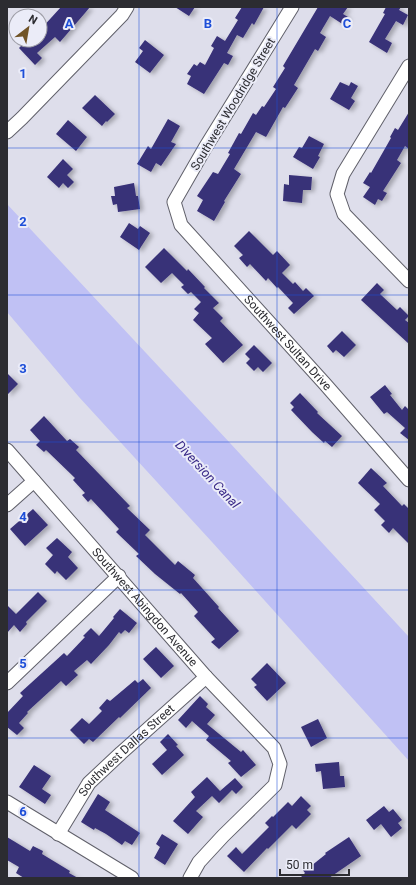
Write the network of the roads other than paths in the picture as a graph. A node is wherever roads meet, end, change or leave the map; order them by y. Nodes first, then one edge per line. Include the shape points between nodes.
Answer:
1 (126, 7) edge
2 (292, 7) edge
3 (409, 66) edge
4 (7, 132) edge
5 (174, 202) joint
6 (409, 281) edge
7 (7, 450) edge
8 (409, 480) edge
9 (34, 481) junction
10 (7, 505) edge
11 (119, 576) junction
12 (206, 677) junction
13 (7, 683) edge
14 (7, 802) edge
15 (58, 834) junction
16 (132, 878) edge
17 (190, 878) edge

1 - 4 street via 122,15
2 - 5 street, Southwest Woodridge Street
3 - 6 street via 343,174 337,194 344,214
5 - 8 street, Southwest Sultan Drive via 182,225
7 - 9 street, Southwest Abingdon Avenue
9 - 10 street
9 - 11 street, Southwest Abingdon Avenue
11 - 12 street, Southwest Abingdon Avenue
11 - 13 street
12 - 15 street, Southwest Dallas Street via 89,783
12 - 17 street, Southwest Abingdon Avenue via 274,748 280,764 275,785 199,862
14 - 15 street
15 - 16 street

